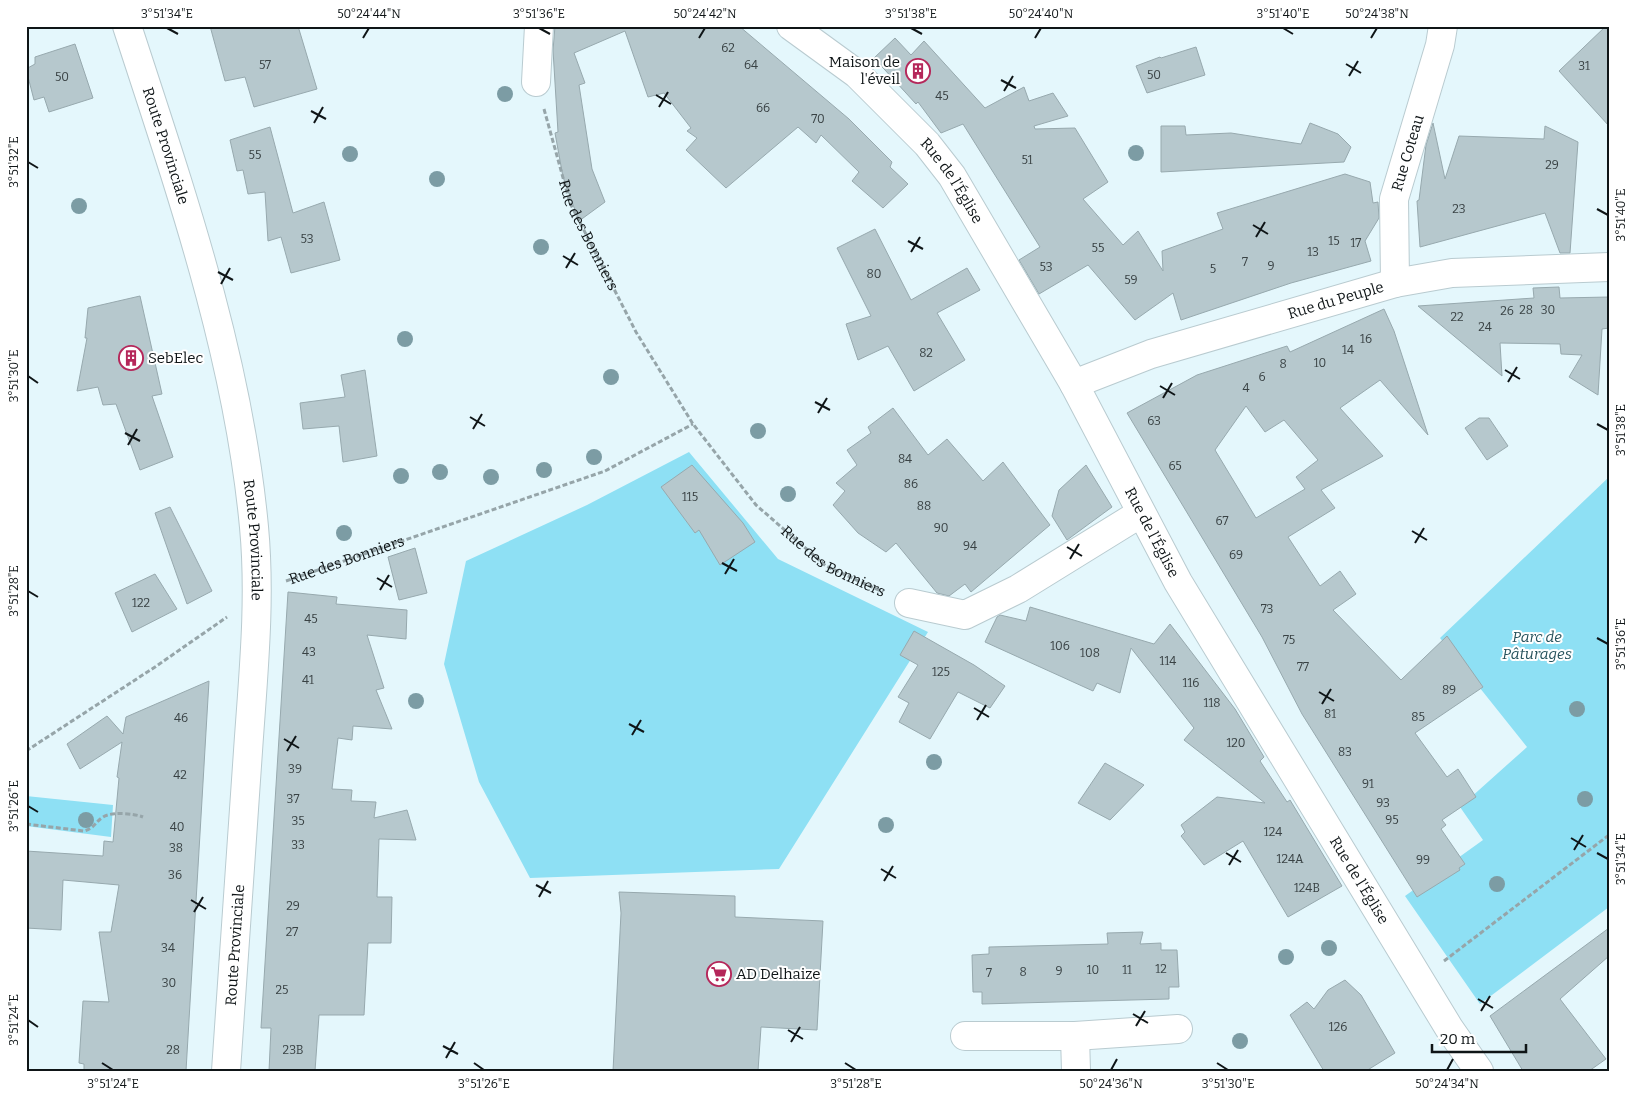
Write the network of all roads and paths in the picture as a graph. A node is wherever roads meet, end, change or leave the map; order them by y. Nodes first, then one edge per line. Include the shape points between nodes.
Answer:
1 (127, 26) edge
2 (539, 26) edge
3 (791, 26) edge
4 (1442, 26) edge
5 (536, 82) joint
6 (1609, 267) edge
7 (1395, 283) junction
8 (1074, 384) junction
9 (693, 424) junction
10 (1141, 513) junction
11 (257, 598) junction
12 (909, 603) joint
13 (26, 751) edge
14 (143, 817) dead end
15 (26, 824) edge
16 (1609, 835) edge
17 (1420, 980) junction
18 (1178, 1029) dead end
19 (965, 1036) dead end
20 (1075, 1036) junction
21 (226, 1071) edge
22 (1076, 1071) edge
23 (1479, 1071) edge

1 - 11 street, Route Provinciale via 181,196 226,360 252,506
2 - 5 street
3 - 8 street, Rue de l'Église via 857,74 947,170
4 - 7 street, Rue Coteau via 1440,45 1394,199
5 - 9 path, Rue des Bonniers via 570,204 636,332
6 - 7 street, Rue du Peuple via 1452,273
7 - 8 street, Rue du Peuple via 1151,354
8 - 10 street, Rue de l'Église
9 - 11 path, Rue des Bonniers via 605,471 313,572
9 - 12 path, Rue des Bonniers via 756,505 826,566
10 - 12 street via 1018,589 965,615
10 - 17 street, Rue de l'Église via 1178,582
11 - 13 path, Rue des Bonniers
11 - 21 street, Route Provinciale
14 - 15 path via 109,814 102,817 94,828 84,831
16 - 17 path
17 - 23 street, Rue de l'Église
18 - 20 street
19 - 20 street
20 - 22 street

